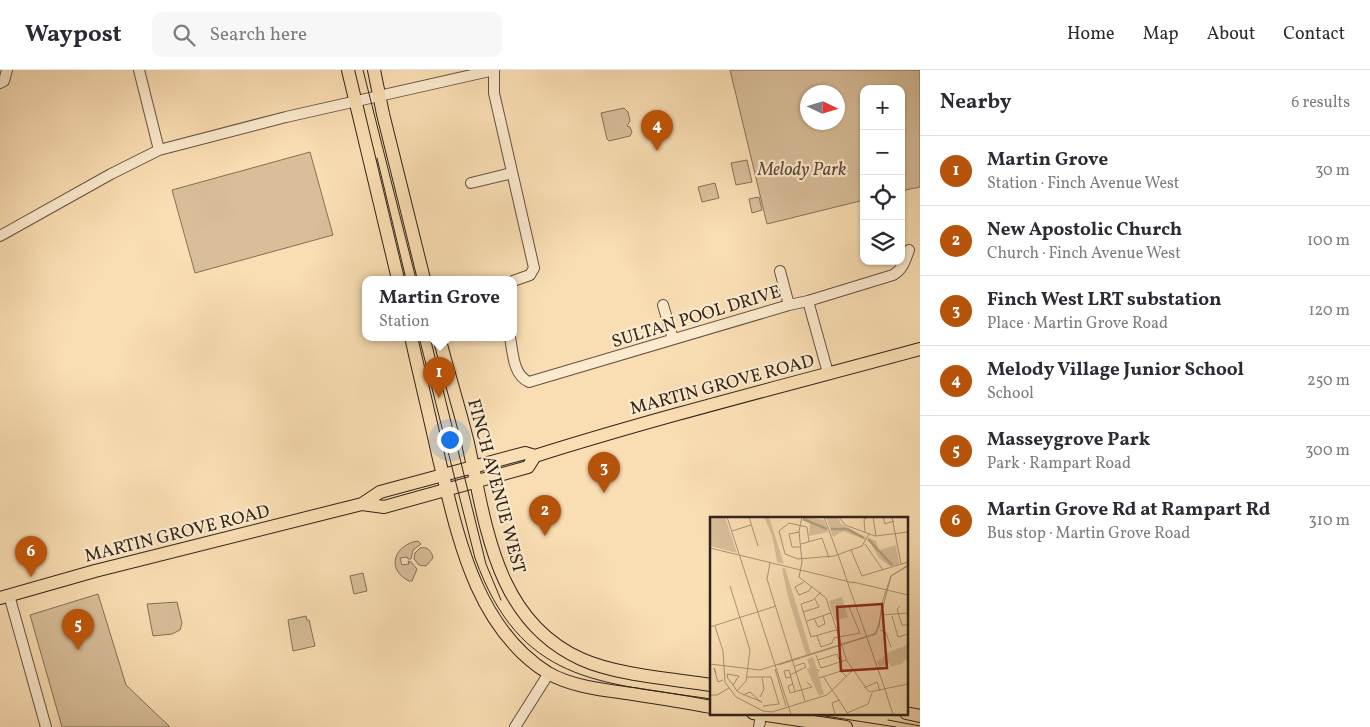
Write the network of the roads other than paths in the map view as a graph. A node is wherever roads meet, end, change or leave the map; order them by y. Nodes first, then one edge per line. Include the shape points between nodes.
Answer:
1 (7, 70) edge
2 (139, 70) edge
3 (348, 70) edge
4 (374, 70) edge
5 (494, 70) edge
6 (0, 83) edge
7 (380, 96) junction
8 (354, 101) junction
9 (160, 150) junction
10 (512, 174) junction
11 (471, 183) dead end
12 (0, 235) edge
13 (909, 250) dead end
14 (780, 271) dead end
15 (397, 276) edge
16 (423, 276) edge
17 (517, 280) edge
18 (808, 301) junction
19 (663, 305) dead end
20 (789, 305) junction
21 (672, 340) junction
22 (412, 341) edge
23 (440, 341) edge
24 (511, 341) edge
25 (920, 349) edge
26 (828, 373) junction
27 (535, 456) junction
28 (472, 467) junction
29 (443, 474) junction
30 (476, 482) junction
31 (446, 491) junction
32 (362, 504) junction
33 (4, 596) edge
34 (549, 673) junction
35 (710, 685) edge
36 (710, 706) edge
37 (758, 718) edge
38 (46, 727) edge
39 (515, 727) edge
40 (846, 727) edge

1 - 6 street via 4,81
2 - 9 street
3 - 8 main road
4 - 7 main road
5 - 7 street
5 - 10 street via 494,94
7 - 8 street
7 - 16 main road
8 - 9 street
8 - 15 main road
9 - 12 street
10 - 11 street
10 - 17 street via 534,268 530,276
13 - 18 street, SULTAN POOL DRIVE via 900,270 892,276
14 - 20 street
18 - 20 street, SULTAN POOL DRIVE
18 - 26 street
19 - 21 street
20 - 21 street, SULTAN POOL DRIVE
21 - 24 street, SULTAN POOL DRIVE via 530,382 517,371
22 - 29 main road
23 - 28 main road, FINCH AVENUE WEST
25 - 26 main road, MARTIN GROVE ROAD
26 - 27 main road, MARTIN GROVE ROAD via 603,434
27 - 28 main road, MARTIN GROVE ROAD via 525,453
27 - 30 main road, MARTIN GROVE ROAD via 528,467
28 - 29 main road, MARTIN GROVE ROAD
28 - 30 main road, FINCH AVENUE WEST
29 - 31 main road
29 - 32 main road, MARTIN GROVE ROAD via 380,492
30 - 31 main road, MARTIN GROVE ROAD
30 - 35 main road, FINCH AVENUE WEST via 501,575 519,608 542,635 590,663
31 - 32 main road, MARTIN GROVE ROAD via 384,508
31 - 34 main road via 458,535 492,616 515,644
32 - 33 main road, MARTIN GROVE ROAD
33 - 38 street
34 - 36 main road via 604,690
34 - 39 street
37 - 40 main road

